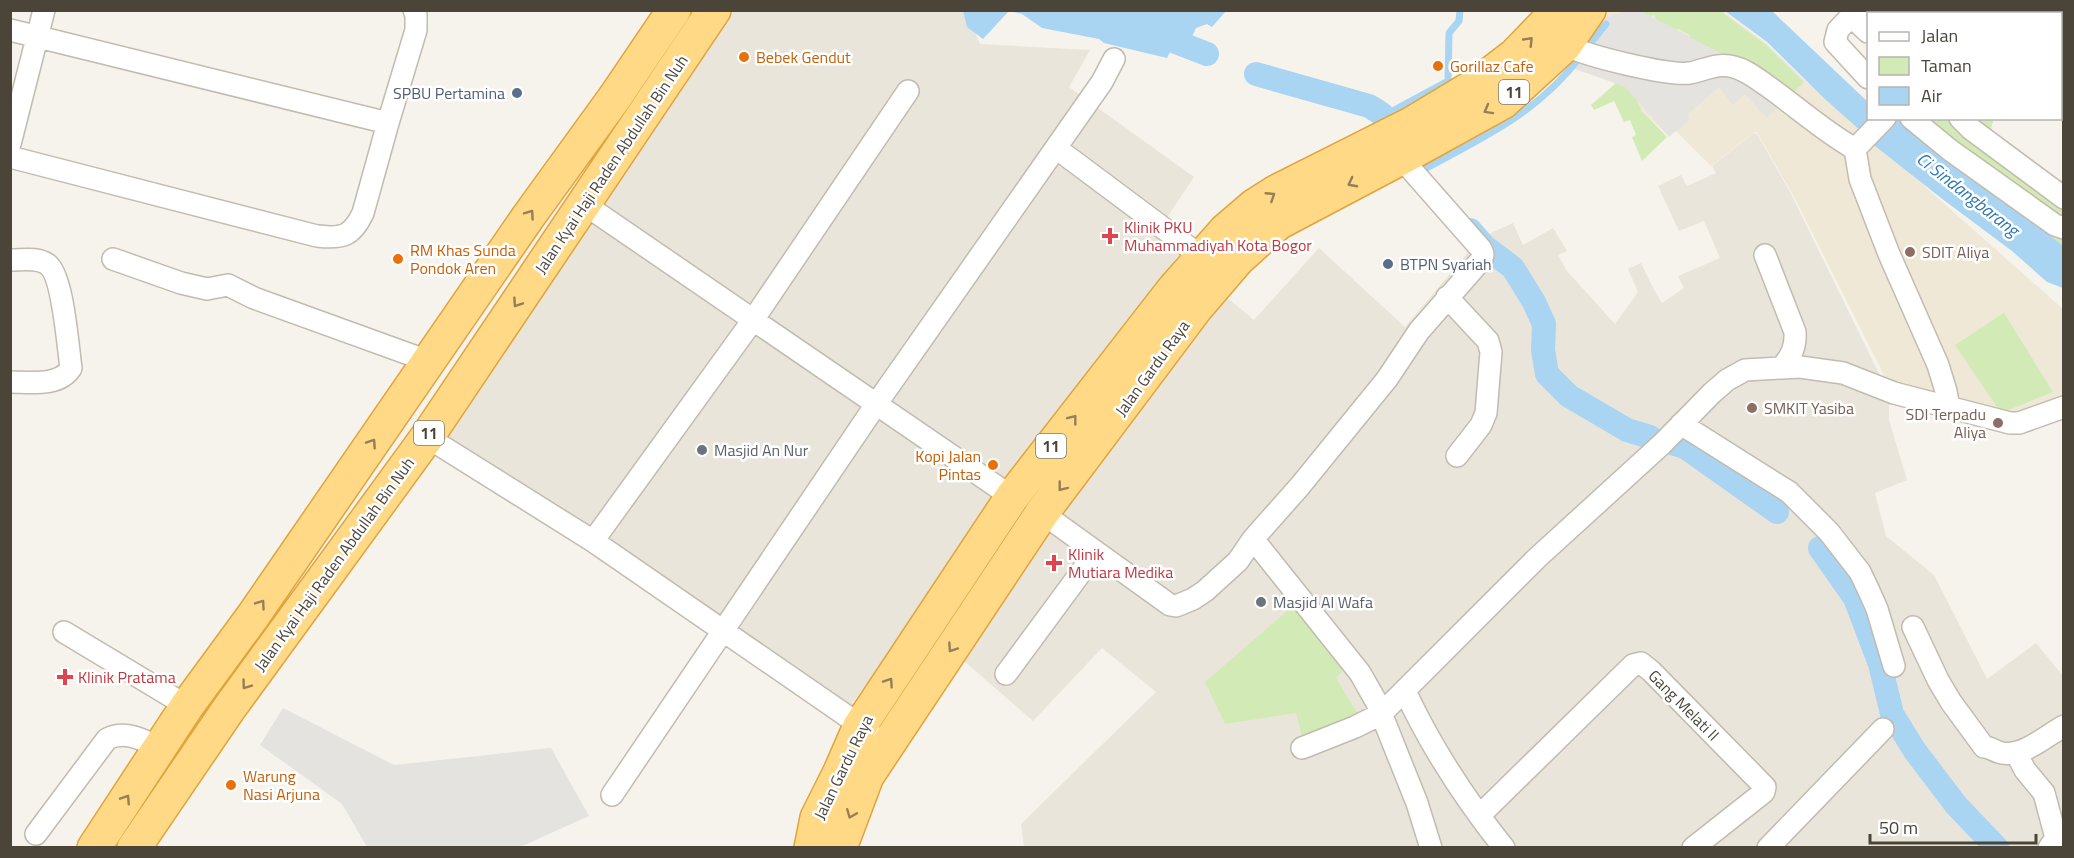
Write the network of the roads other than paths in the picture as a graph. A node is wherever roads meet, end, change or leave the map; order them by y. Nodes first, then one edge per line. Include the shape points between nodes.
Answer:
1 (44, 10) edge
2 (414, 10) edge
3 (674, 10) edge
4 (714, 10) edge
5 (1555, 10) edge
6 (1589, 10) edge
7 (1854, 13) edge
8 (1867, 29) edge
9 (10, 30) edge
10 (38, 37) junction
11 (1565, 45) junction
12 (1114, 59) dead end
13 (1867, 76) edge
14 (908, 91) dead end
15 (1883, 120) edge
16 (1913, 120) edge
17 (1971, 122) edge
18 (388, 123) junction
19 (1861, 142) junction
20 (10, 144) edge
21 (1406, 144) junction
22 (1056, 148) junction
23 (10, 157) edge
24 (2064, 198) edge
25 (584, 204) junction
26 (2064, 228) edge
27 (1765, 255) dead end
28 (1202, 257) junction
29 (113, 259) dead end
30 (10, 260) edge
31 (1447, 297) junction
32 (1185, 299) junction
33 (753, 320) junction
34 (428, 361) junction
35 (1781, 368) junction
36 (10, 382) edge
37 (877, 403) junction
38 (2064, 407) edge
39 (1949, 408) junction
40 (1681, 424) junction
41 (427, 437) junction
42 (1457, 456) dead end
43 (1012, 497) junction
44 (1042, 513) junction
45 (1253, 539) junction
46 (593, 541) junction
47 (1096, 552) junction
48 (1913, 627) dead end
49 (724, 631) junction
50 (64, 632) dead end
51 (1894, 666) dead end
52 (1006, 674) dead end
53 (1405, 691) junction
54 (187, 706) junction
55 (1381, 714) junction
56 (860, 726) junction
57 (2064, 726) edge
58 (1883, 729) dead end
59 (889, 743) junction
60 (1302, 748) dead end
61 (159, 749) junction
62 (2016, 753) junction
63 (612, 795) dead end
64 (1480, 815) junction
65 (36, 834) dead end
66 (2050, 847) edge
67 (94, 848) edge
68 (134, 848) edge
69 (811, 848) edge
70 (840, 848) edge
71 (1431, 848) edge
72 (1504, 848) edge
73 (1693, 848) edge
74 (1768, 848) edge

1 - 10 street
2 - 18 street via 416,30
34 -> 3 highway, Jalan Kyai Haji Raden Abdullah Bin Nuh / 11
4 - 25 highway, Jalan Kyai Haji Raden Abdullah Bin Nuh / 11
21 -> 5 highway, Jalan Gardu Raya / 11 via 1515,55
6 - 11 highway, Jalan Gardu Raya / 11
7 - 8 street
7 - 13 street via 1838,30 1835,42
9 - 10 street
10 - 18 street
10 - 20 street
11 - 19 street via 1671,73 1726,64 1776,92 1833,136
11 -> 21 highway, Jalan Gardu Raya / 11 via 1503,102
12 - 22 street
14 - 33 street
15 - 19 street
16 - 26 street via 1950,150
17 - 24 street
18 - 23 street via 356,227 346,235 331,237
19 - 39 street via 1860,179 1938,365
28 -> 21 highway, Jalan Gardu Raya / 11 via 1226,230 1276,192
21 - 31 street via 1483,254 1477,266
21 -> 32 highway, Jalan Gardu Raya / 11 via 1278,223
22 - 28 street
22 - 37 street
25 - 33 street
25 -> 41 highway, Jalan Kyai Haji Raden Abdullah Bin Nuh / 11
27 - 35 street via 1795,332 1793,350
28 - 32 highway, Jalan Gardu Raya / 11
29 - 34 street via 181,283 207,288 228,285
30 - 36 street via 39,260 50,265 62,298 71,368 59,379 46,382
31 - 42 street via 1488,341 1491,351 1486,413
31 - 45 street via 1387,378
43 -> 32 highway, Jalan Gardu Raya / 11
32 -> 44 highway, Jalan Gardu Raya / 11
33 - 37 street
33 - 46 street
54 -> 34 highway, Jalan Kyai Haji Raden Abdullah Bin Nuh / 11
35 - 39 street via 1810,367 1843,374
35 - 40 street via 1745,370 1735,375
37 - 43 street
37 - 49 street
38 - 39 street via 2019,423
40 - 51 street via 1789,492 1829,532 1860,572 1877,609
40 - 53 street via 1537,558
41 - 46 street
41 -> 68 highway, Jalan Kyai Haji Raden Abdullah Bin Nuh / 11 via 228,710
56 -> 43 highway, Jalan Gardu Raya / 11
44 - 47 street
44 -> 59 highway, Jalan Gardu Raya / 11
45 - 47 street via 1238,561 1205,591 1176,606 1163,601
45 - 55 street via 1360,672
46 - 49 street
47 - 52 street
48 - 62 street via 1951,702 1984,747
49 - 56 street
49 - 63 street
50 - 54 street
53 - 55 street
53 - 64 street via 1452,777
54 - 61 highway, Jalan Kyai Haji Raden Abdullah Bin Nuh / 11
55 - 60 street
55 - 71 street
56 - 59 street
56 - 69 highway, Jalan Gardu Raya / 11 via 817,818
57 - 62 street
58 - 74 street
59 -> 70 highway, Jalan Gardu Raya / 11 via 867,776
61 - 65 street via 125,735 107,739
67 -> 61 highway, Jalan Kyai Haji Raden Abdullah Bin Nuh / 11
62 - 66 street via 2044,793 2056,838
64 - 72 street
64 - 73 street, Gang Melati II via 1634,665 1641,663 1765,787 1764,792

